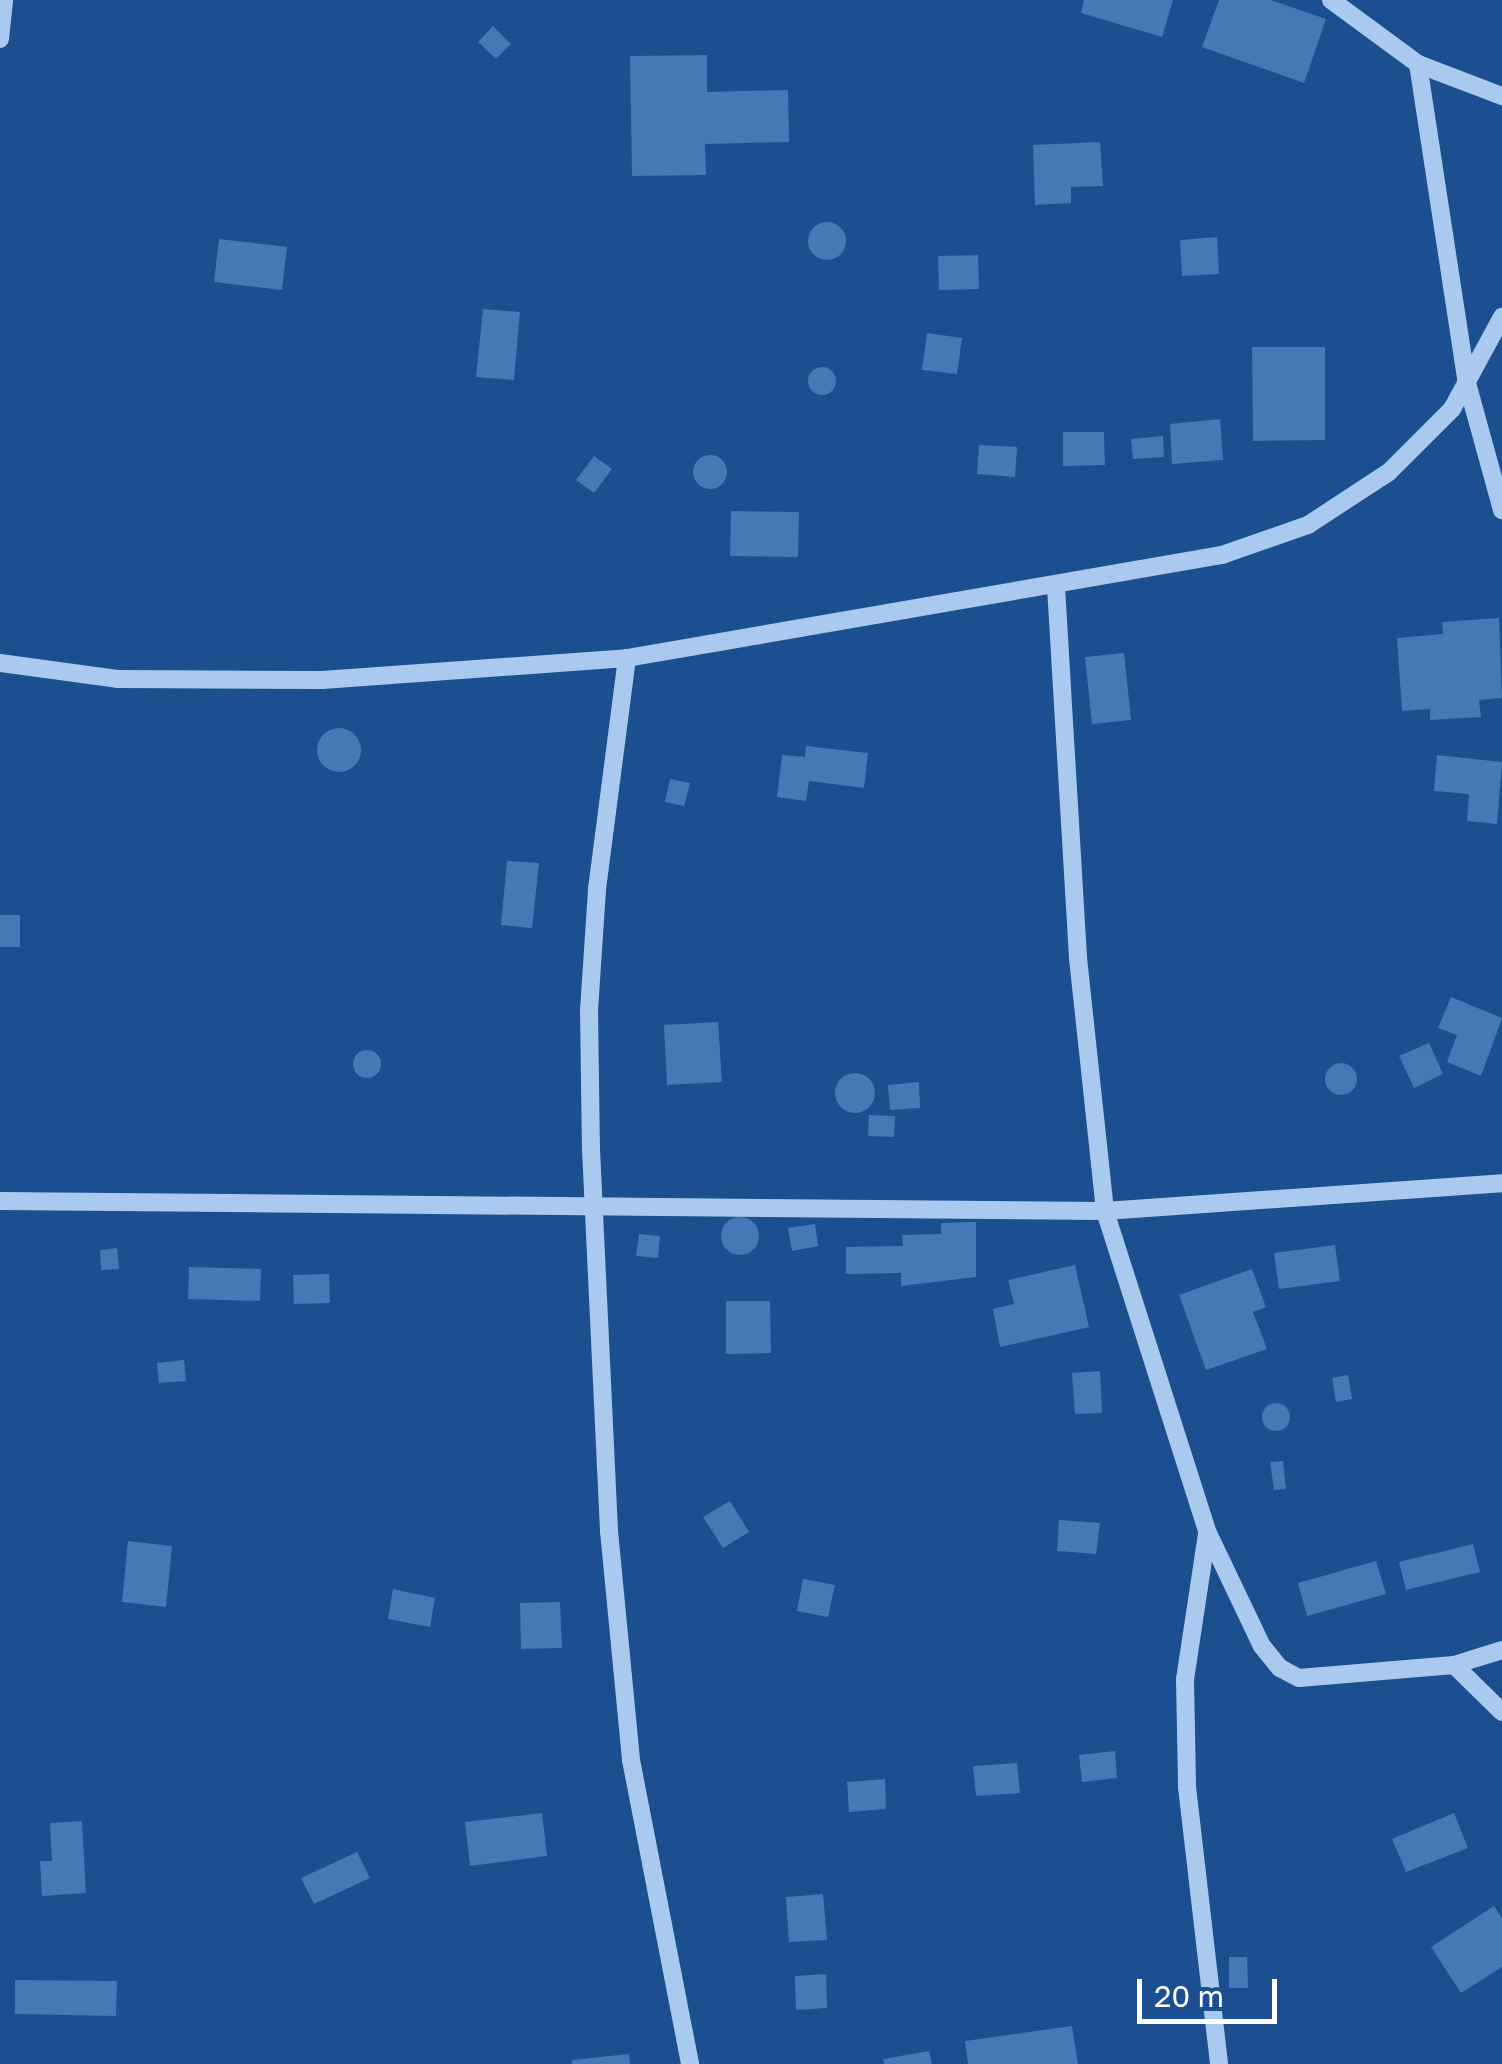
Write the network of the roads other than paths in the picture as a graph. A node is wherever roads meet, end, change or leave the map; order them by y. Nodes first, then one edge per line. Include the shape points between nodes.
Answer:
1 (4, 0) edge
2 (1330, 0) edge
3 (0, 39) edge
4 (1418, 64) junction
5 (1502, 96) edge
6 (1502, 316) edge
7 (1468, 384) junction
8 (1502, 510) edge
9 (1056, 588) junction
10 (627, 658) junction
11 (0, 663) edge
12 (1502, 1183) edge
13 (0, 1201) edge
14 (594, 1204) junction
15 (1105, 1210) junction
16 (1208, 1533) junction
17 (1502, 1650) edge
18 (1454, 1665) junction
19 (1502, 1712) edge
20 (690, 2064) edge
21 (1219, 2064) edge

1 - 3 street
2 - 4 street
4 - 5 street
4 - 7 street
6 - 7 street
7 - 8 street
7 - 9 street via 1389,472 1308,525 1222,554
9 - 10 street
9 - 15 street via 1079,976
10 - 11 street via 322,680 120,679
10 - 14 street via 589,1009
12 - 15 street
13 - 14 street
14 - 15 street
14 - 20 street via 609,1531 632,1760
15 - 16 street
16 - 18 street via 1280,1668 1299,1678 1338,1680
16 - 21 street via 1185,1679 1186,1751 1208,2014
17 - 18 street
18 - 19 street

